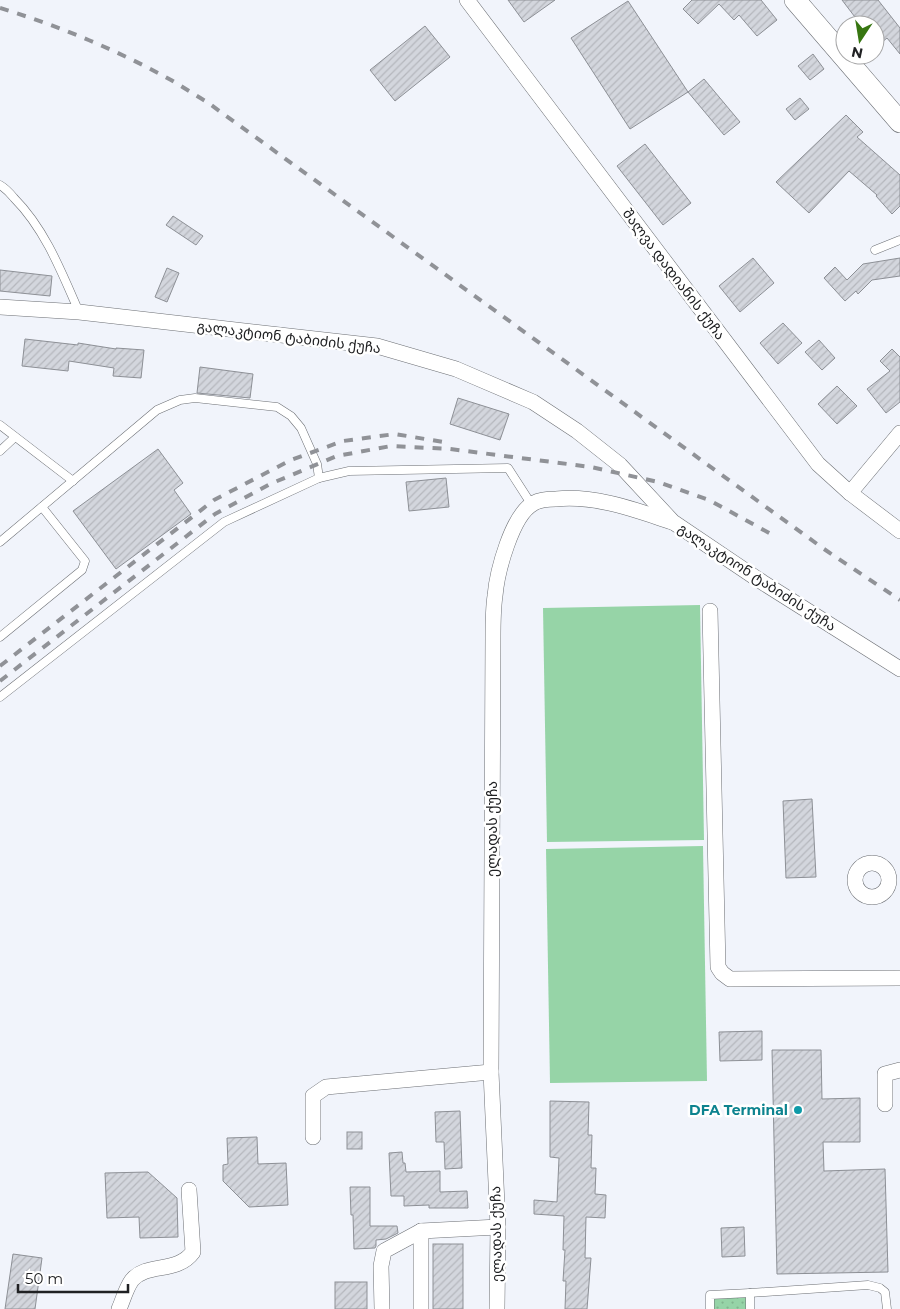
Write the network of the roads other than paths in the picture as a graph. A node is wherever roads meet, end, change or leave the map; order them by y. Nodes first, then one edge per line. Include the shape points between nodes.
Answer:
1 (467, 0) edge
2 (796, 0) edge
3 (900, 122) edge
4 (0, 185) edge
5 (900, 240) edge
6 (875, 250) dead end
7 (0, 308) edge
8 (79, 312) junction
9 (0, 425) edge
10 (900, 433) edge
11 (15, 437) junction
12 (0, 451) edge
13 (319, 478) junction
14 (73, 481) junction
15 (850, 492) junction
16 (534, 503) junction
17 (42, 507) junction
18 (674, 522) junction
19 (900, 531) edge
20 (0, 542) edge
21 (710, 611) dead end
22 (0, 637) edge
23 (900, 669) edge
24 (0, 697) edge
25 (900, 978) edge
26 (900, 1070) edge
27 (491, 1072) junction
28 (885, 1104) dead end
29 (313, 1137) dead end
30 (189, 1190) dead end
31 (498, 1227) junction
32 (421, 1231) junction
33 (750, 1293) junction
34 (119, 1309) edge
35 (382, 1309) edge
36 (421, 1309) edge
37 (497, 1309) edge
38 (710, 1309) edge
39 (750, 1309) edge
40 (887, 1309) edge

1 - 15 street, შალვა დადიანის ქუჩა via 818,464
2 - 3 main road
4 - 8 lane via 25,208 55,258
5 - 6 lane
7 - 8 street, გალაკტიონ ტაბიძის ქუჩა
8 - 18 street, გალაკტიონ ტაბიძის ქუჩა via 377,346 456,369 532,402 577,430 620,465
9 - 11 lane
10 - 15 street
11 - 12 lane
11 - 14 lane
13 - 14 lane via 315,458 301,428 291,416 277,407 196,398 180,400 157,410
13 - 16 lane via 349,471 508,468
13 - 24 lane via 224,522
14 - 17 lane
15 - 19 street, შალვა დადიანის ქუჩა
16 - 18 street via 565,498 589,499
16 - 27 street, ელადას ქუჩა via 525,509 515,526 499,572 495,595
17 - 20 lane
17 - 22 lane via 85,561 84,566
18 - 23 street, გალაკტიონ ტაბიძის ქუჩა
21 - 25 street via 718,967 730,979
26 - 28 street via 885,1074
27 - 29 street via 326,1087 313,1096
27 - 31 street, ელადას ქუჩა
30 - 34 street via 193,1252 180,1263 140,1273 131,1281
31 - 32 street
31 - 37 street, ელადას ქუჩა
32 - 35 street via 384,1251
32 - 36 street
33 - 38 lane via 710,1295
33 - 39 lane
33 - 40 lane via 868,1286 885,1292

